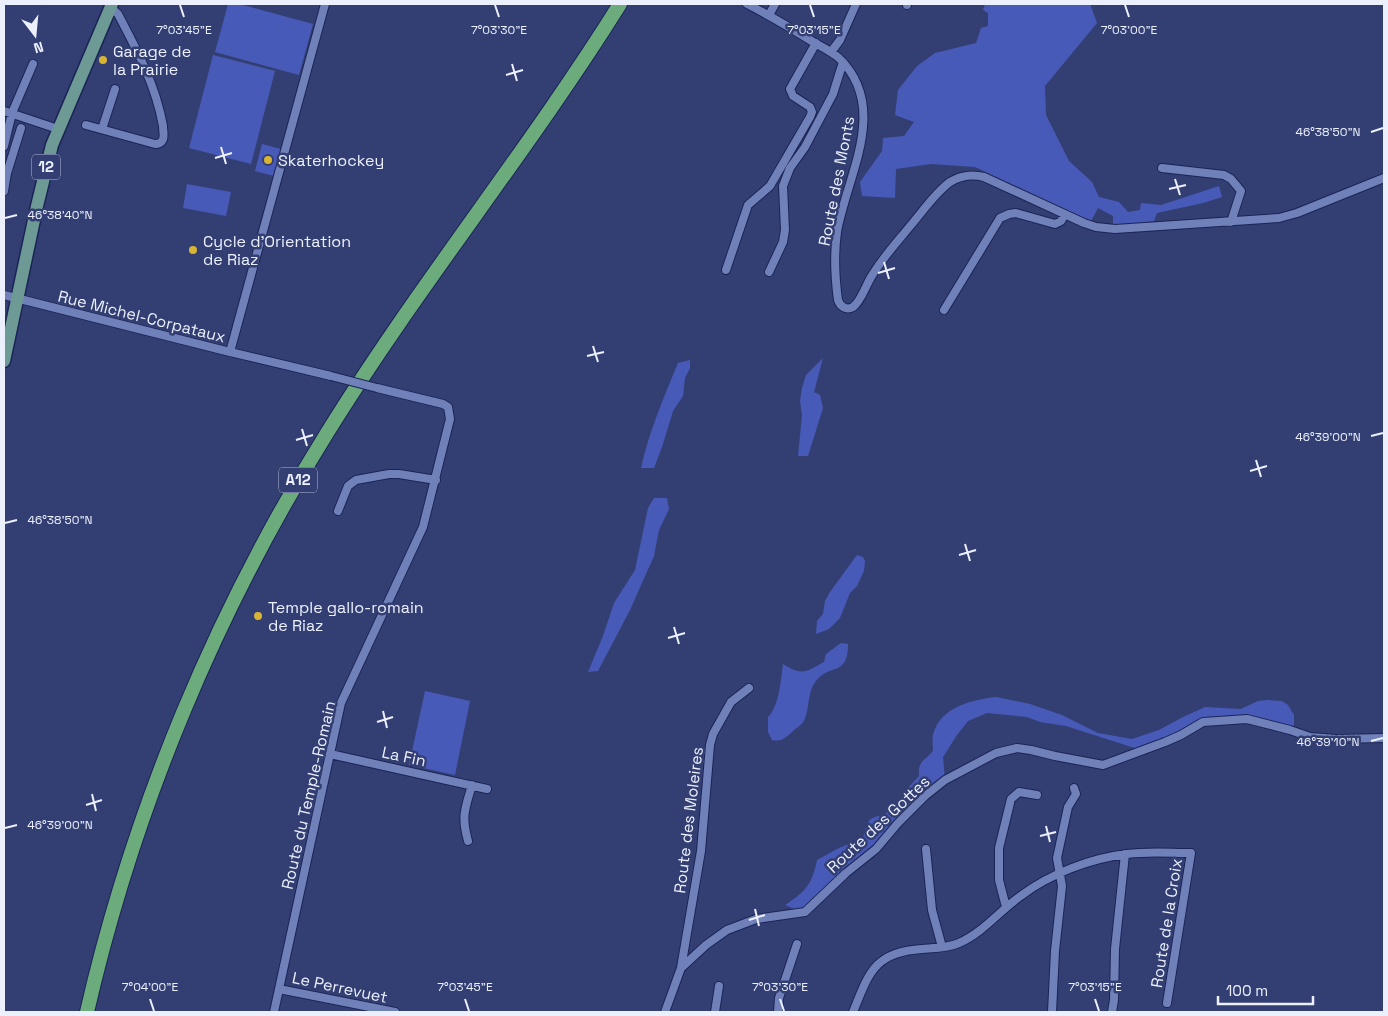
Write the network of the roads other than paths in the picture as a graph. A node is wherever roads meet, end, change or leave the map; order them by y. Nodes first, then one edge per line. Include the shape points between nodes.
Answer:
1 (325, 4) edge
2 (609, 4) edge
3 (620, 4) edge
4 (747, 4) edge
5 (775, 4) edge
6 (856, 4) edge
7 (111, 6) edge
8 (769, 15) junction
9 (816, 43) junction
10 (831, 52) junction
11 (843, 62) junction
12 (33, 64) dead end
13 (115, 89) dead end
14 (4, 111) edge
15 (12, 113) junction
16 (86, 125) dead end
17 (21, 128) dead end
18 (58, 129) junction
19 (102, 129) junction
20 (4, 146) edge
21 (1162, 168) dead end
22 (5, 173) edge
23 (1384, 178) edge
24 (4, 191) edge
25 (1065, 214) junction
26 (1231, 222) junction
27 (726, 270) dead end
28 (769, 272) dead end
29 (4, 295) edge
30 (17, 298) junction
31 (944, 310) dead end
32 (230, 352) junction
33 (4, 361) edge
34 (436, 480) junction
35 (338, 511) dead end
36 (749, 688) dead end
37 (1384, 738) edge
38 (330, 754) junction
39 (472, 785) junction
40 (1074, 788) dead end
41 (487, 789) dead end
42 (1037, 795) dead end
43 (468, 841) dead end
44 (926, 849) dead end
45 (1125, 854) junction
46 (1060, 873) junction
47 (1006, 907) junction
48 (797, 944) dead end
49 (942, 947) junction
50 (681, 968) junction
51 (719, 986) dead end
52 (279, 988) junction
53 (1167, 1003) dead end
54 (78, 1012) edge
55 (87, 1012) edge
56 (274, 1012) edge
57 (395, 1012) edge
58 (665, 1012) edge
59 (715, 1012) edge
60 (778, 1012) edge
61 (853, 1012) edge
62 (1052, 1012) edge
63 (1112, 1012) edge

1 - 32 street, Rue Michel-Corpataux
2 - 54 highway, A12 via 350,379 247,553 192,668 151,768 110,892
3 - 55 highway, A12 via 358,384 312,457 256,557 199,674 159,772 116,902
4 - 8 street, Route des Monts
5 - 8 street
6 - 10 street
7 - 18 main road, 12
7 - 19 street via 148,76 164,136 155,144
8 - 9 street, Route des Monts
9 - 10 street, Route des Monts
9 - 27 street via 790,90 812,112 770,186 748,205
10 - 11 street, Route des Monts
11 - 25 street, Route des Monts via 858,86 864,112 860,145 836,239 837,290 842,306 850,308 856,304 882,260 939,192 956,179 971,175 984,177
11 - 28 street via 833,94 783,186 785,230
12 - 15 street
13 - 19 street
14 - 15 street
15 - 18 street
15 - 20 street
16 - 19 street
17 - 22 street
18 - 30 main road, 12
21 - 26 street via 1220,174 1230,179 1241,191
22 - 24 street
23 - 26 street, Route des Monts via 1287,216
25 - 26 street, Route des Monts via 1090,226 1109,229
25 - 31 street via 1056,224 1016,213 1000,218
29 - 30 street, Rue Michel-Corpataux
30 - 32 street, Rue Michel-Corpataux
30 - 33 main road, 12
32 - 34 street, Route du Temple-Romain, bridge via 448,407 450,419
34 - 35 street via 399,474 356,480 348,486
34 - 38 street, Route du Temple-Romain via 424,527 341,703
36 - 50 street, Route des Moleires via 732,702 710,745 701,851
37 - 50 street, Route des Gottes via 1310,737 1248,719 1203,722 1165,742 1102,765 1017,748 996,753 945,780 924,796 876,850 805,912 756,919 727,930
38 - 39 street, La Fin
38 - 52 street, Route du Temple-Romain
39 - 41 street, La Fin
39 - 43 street via 464,813
40 - 46 street via 1076,794 1068,807 1057,858
42 - 47 street via 1019,792 1011,799 999,848 999,880
44 - 49 street via 932,910
45 - 46 street, Route de la Croix
45 - 53 street, Route de la Croix via 1191,853
45 - 63 street
46 - 47 street, Route de la Croix via 1037,884
46 - 62 street via 1062,886
47 - 49 street, Route de la Croix via 977,933 957,944
48 - 60 street via 779,998
49 - 61 street, Route de la Croix via 903,951 877,964 866,978
50 - 58 street, Route des Gottes
51 - 59 street
52 - 56 street, Route du Temple-Romain
52 - 57 street, Le Perrevuet

